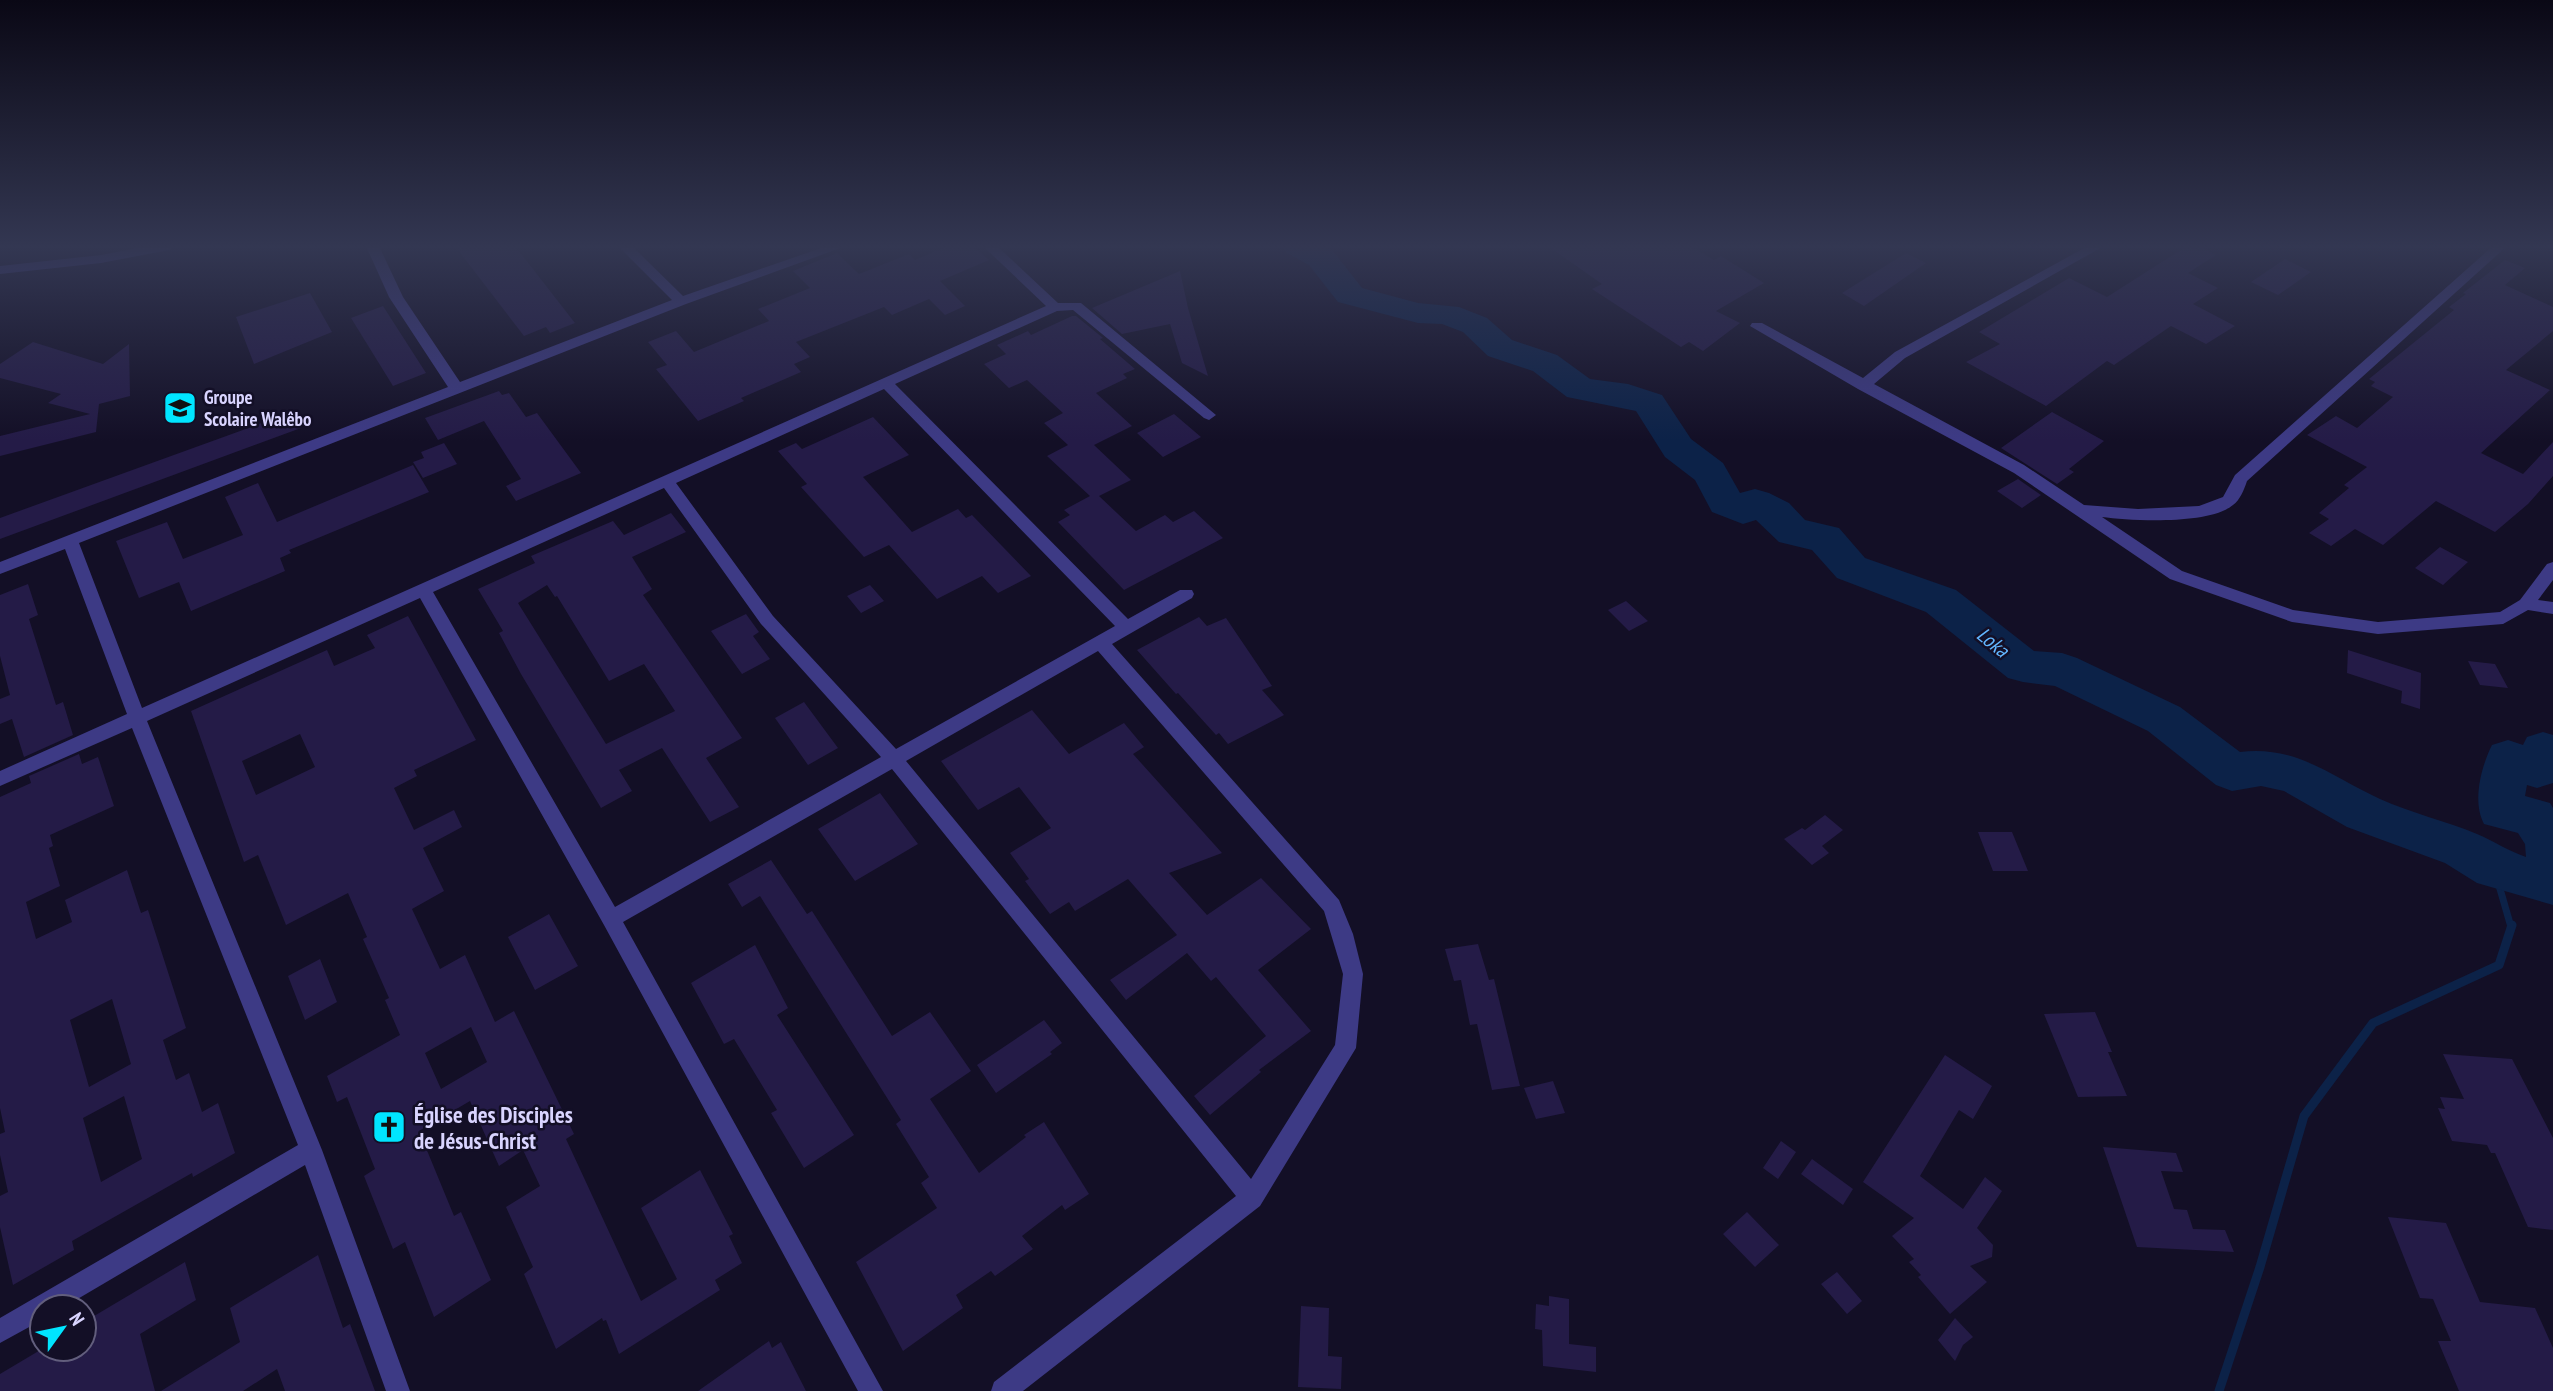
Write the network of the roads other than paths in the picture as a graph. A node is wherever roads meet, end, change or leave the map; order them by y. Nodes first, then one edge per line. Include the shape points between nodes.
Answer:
1 (405, 311) edge
2 (656, 311) edge
3 (1046, 311) edge
4 (1082, 311) edge
5 (1980, 311) edge
6 (2428, 311) edge
7 (1757, 326) dead end
8 (885, 382) junction
9 (1863, 386) junction
10 (457, 389) junction
11 (1209, 415) dead end
12 (667, 482) junction
13 (2075, 505) junction
14 (70, 541) junction
15 (0, 568) edge
16 (2553, 568) edge
17 (423, 589) junction
18 (1186, 594) dead end
19 (2526, 604) junction
20 (2553, 608) edge
21 (1127, 628) junction
22 (1101, 643) junction
23 (137, 718) junction
24 (895, 760) junction
25 (0, 779) edge
26 (611, 919) junction
27 (310, 1150) junction
28 (1252, 1198) junction
29 (0, 1331) edge
30 (398, 1391) edge
31 (871, 1391) edge
32 (1003, 1391) edge

1 - 10 street
2 - 10 street
3 - 8 street
4 - 11 street
5 - 9 street via 1900,355
6 - 13 street via 2240,479 2225,504 2135,517 2105,515
7 - 9 street
8 - 12 street
8 - 21 street
9 - 13 street via 2019,468
10 - 14 street
12 - 17 street
12 - 24 street via 767,620
13 - 19 street via 2176,575 2292,616 2378,628 2503,618
14 - 15 street
14 - 23 street
16 - 19 street
17 - 23 street
17 - 26 street
18 - 21 street
19 - 20 street
21 - 22 street
22 - 24 street
22 - 28 street via 1332,906 1343,934 1353,974 1345,1048
23 - 25 street
23 - 27 street
24 - 26 street
24 - 28 street
26 - 31 street
27 - 29 street
27 - 30 street
28 - 32 street

